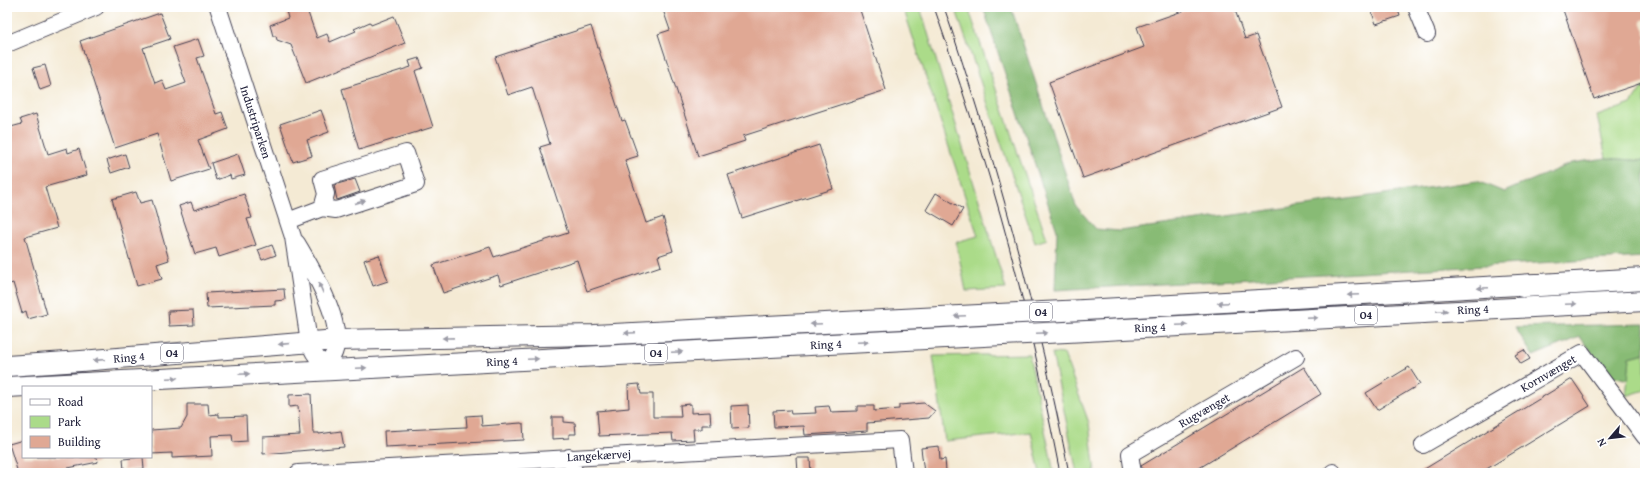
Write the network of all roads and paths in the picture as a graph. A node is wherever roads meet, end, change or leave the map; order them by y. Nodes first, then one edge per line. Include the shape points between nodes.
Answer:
1 (96, 7) edge
2 (218, 7) edge
3 (1416, 7) edge
4 (1427, 34) dead end
5 (7, 44) edge
6 (322, 208) junction
7 (288, 221) junction
8 (293, 237) junction
9 (1645, 273) edge
10 (1645, 280) edge
11 (1522, 286) junction
12 (1645, 301) edge
13 (337, 340) junction
14 (309, 342) junction
15 (1296, 357) dead end
16 (7, 366) edge
17 (324, 368) junction
18 (22, 386) edge
19 (24, 386) edge
20 (7, 387) edge
21 (1645, 437) edge
22 (1423, 445) dead end
23 (569, 457) junction
24 (369, 471) edge
25 (298, 473) edge
26 (575, 473) edge
27 (904, 473) edge
28 (1133, 473) edge

1 - 5 street
2 - 7 street, Industriparken
3 - 4 street
6 -> 6 street via 336,210 416,184 406,152 322,179 326,194
6 - 7 street
7 - 8 street, Industriparken
13 -> 8 street, Industriparken via 336,324 317,278
8 - 14 street, Industriparken
9 - 11 main road, Ring 4
10 - 11 highway, O4
11 -> 13 main road, Ring 4 / O4, bridge via 594,335
17 -> 12 main road, Ring 4 / O4, bridge
13 - 14 main road, Ring 4 / O4
13 - 17 street, Industriparken via 336,351
14 -> 16 main road, Ring 4 / O4
14 - 17 street, Industriparken
15 - 28 street, Rugvænget via 1130,454
19 -> 17 main road, Ring 4 / O4
20 -> 18 main road, Ring 4 / O4
21 - 22 street, Kornvænget via 1582,353
23 - 24 street, Langekærvej
23 - 26 street
23 - 27 street, Langekærvej via 900,440
24 - 25 street, Langekærvej

